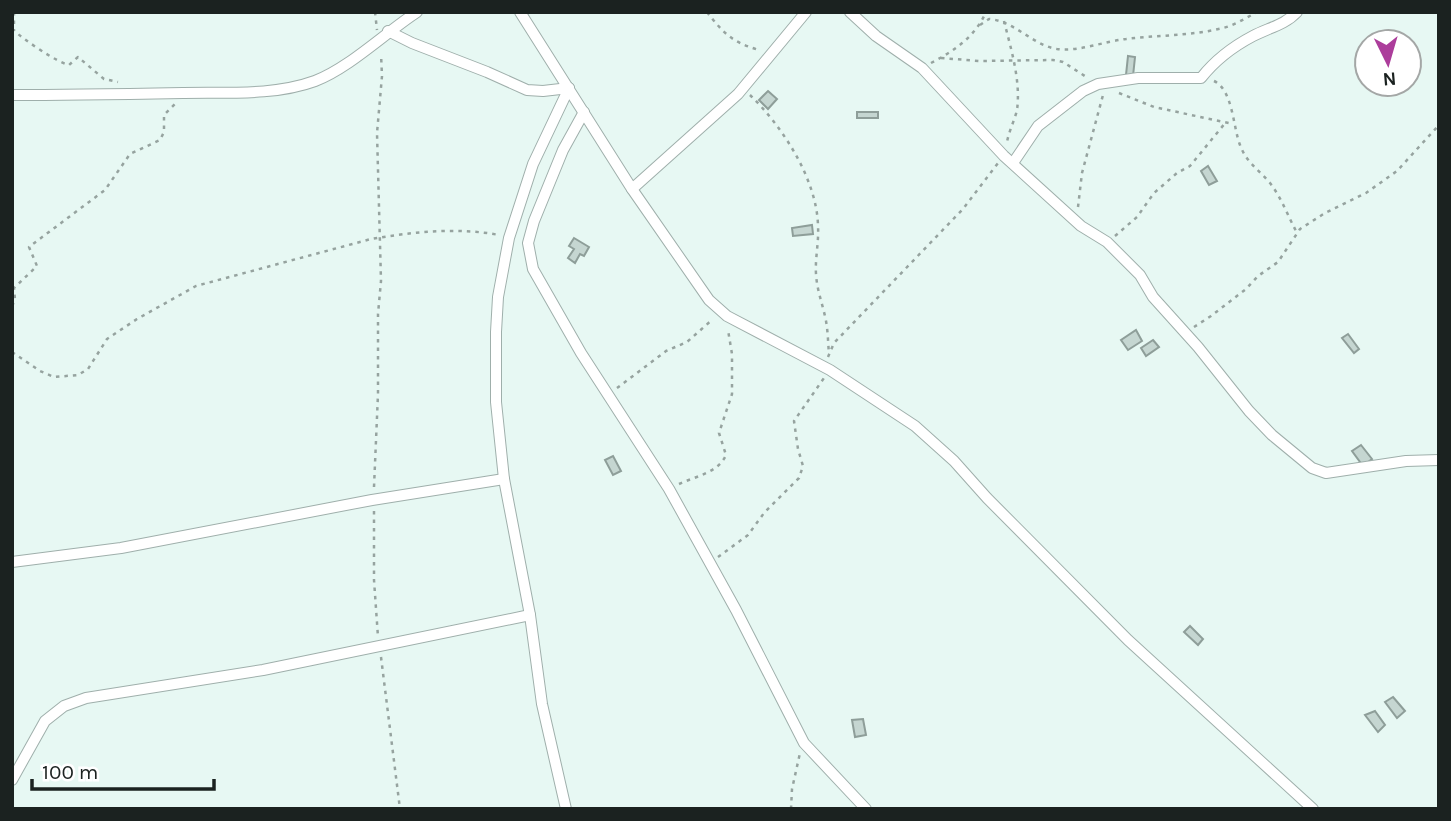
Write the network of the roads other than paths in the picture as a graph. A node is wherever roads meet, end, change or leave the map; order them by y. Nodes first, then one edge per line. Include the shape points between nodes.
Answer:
1 (417, 12) edge
2 (520, 12) edge
3 (806, 12) edge
4 (850, 12) edge
5 (1297, 12) edge
6 (388, 31) junction
7 (569, 88) junction
8 (12, 95) edge
9 (584, 112) junction
10 (1009, 160) junction
11 (632, 189) junction
12 (1439, 460) edge
13 (504, 479) junction
14 (12, 562) edge
15 (530, 615) junction
16 (12, 780) edge
17 (566, 809) edge
18 (866, 809) edge
19 (1313, 809) edge

1 - 6 street
2 - 7 street
3 - 11 street via 743,88
4 - 10 street via 922,68
5 - 10 street via 1224,53 1201,78 1138,78 1083,91 1038,126
6 - 7 street via 527,90
6 - 8 street via 317,80 288,89
7 - 9 street
7 - 13 street via 533,164 509,237 498,297 496,402
9 - 11 street
9 - 18 street via 543,196 528,243 529,258 551,303 669,489 804,743
10 - 12 street via 1140,275 1153,297 1272,435 1312,468 1326,473
11 - 19 street via 701,289 724,314 827,369 915,426 1128,640
13 - 14 street via 121,548
13 - 15 street
15 - 16 street via 263,670 86,698 64,706 45,721
15 - 17 street via 542,704

